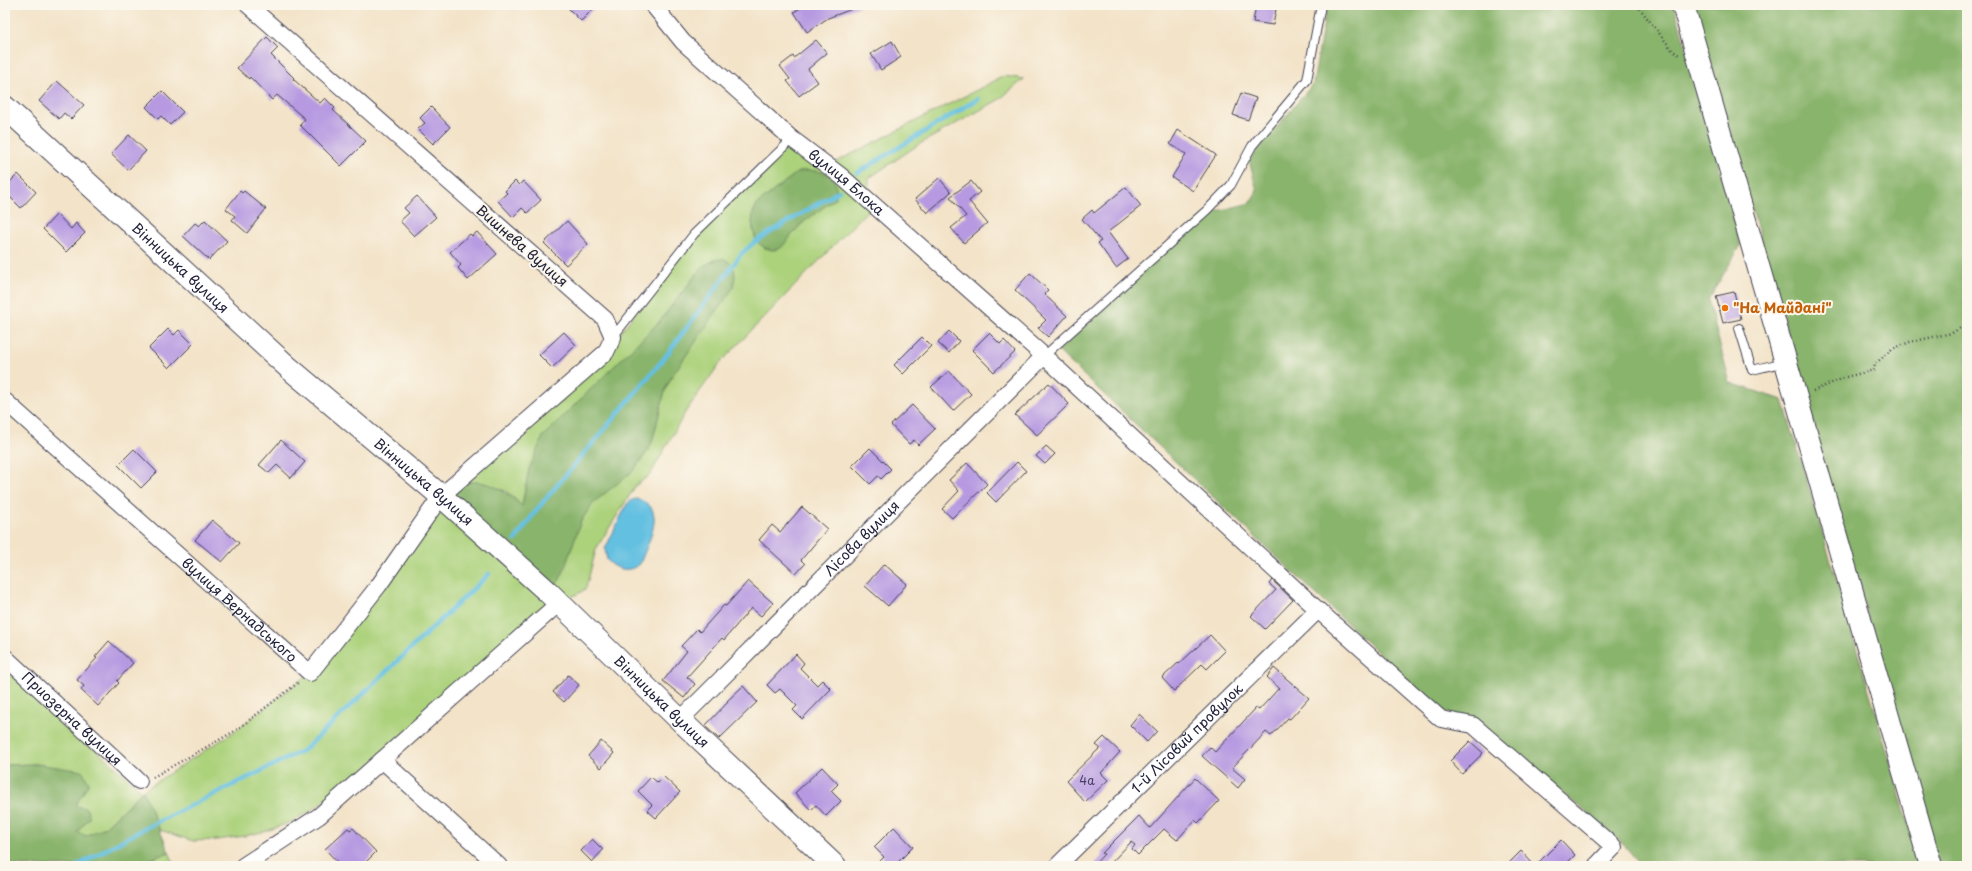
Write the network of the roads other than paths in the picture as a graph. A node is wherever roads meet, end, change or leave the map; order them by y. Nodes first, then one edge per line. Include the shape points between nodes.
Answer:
1 (248, 5) edge
2 (653, 5) edge
3 (1321, 5) edge
4 (1683, 5) edge
5 (5, 107) edge
6 (792, 139) junction
7 (1739, 328) dead end
8 (613, 337) junction
9 (1044, 356) junction
10 (1784, 362) junction
11 (5, 401) edge
12 (441, 496) junction
13 (559, 603) junction
14 (1318, 610) junction
15 (5, 658) edge
16 (680, 720) junction
17 (382, 760) junction
18 (139, 781) road end
19 (243, 866) edge
20 (499, 866) edge
21 (835, 866) edge
22 (1057, 866) edge
23 (1596, 866) edge
24 (1931, 866) edge

1 - 8 street, Вишнева вулиця via 605,319
2 - 6 street, вулиця Блока via 683,42
3 - 9 lane via 1307,80 1252,146 1231,185 1207,210
4 - 10 street
5 - 12 street, Вінницька вулиця via 289,368
6 - 8 lane via 694,234
6 - 9 street, вулиця Блока via 841,176
7 - 10 lane via 1752,370
8 - 12 street via 606,352
9 - 14 street, вулиця Блока
9 - 16 street, Лісова вулиця
10 - 24 street
11 - 12 street, вулиця Вернадського via 310,673 379,585
12 - 13 street, Вінницька вулиця
13 - 16 street, Вінницька вулиця
13 - 17 street
14 - 22 street, 1-й Лісовий провулок
14 - 23 street, вулиця Блока via 1441,719 1473,725 1614,847
15 - 18 street, Приозерна вулиця
16 - 21 street, Вінницька вулиця
17 - 19 street via 319,816
17 - 20 street

